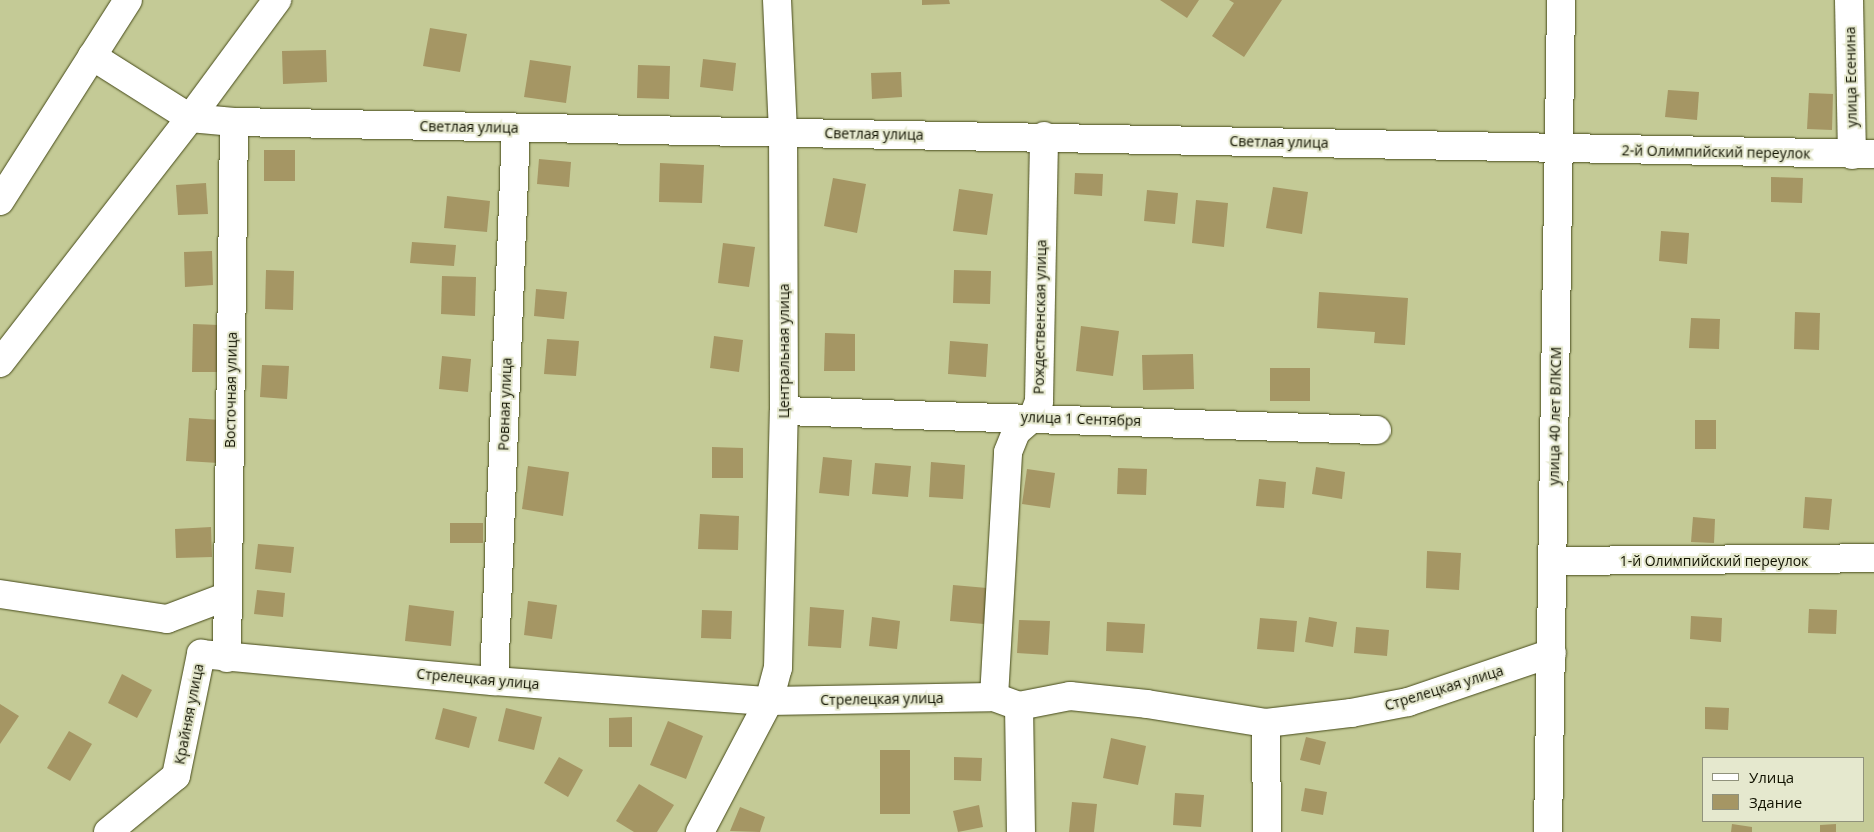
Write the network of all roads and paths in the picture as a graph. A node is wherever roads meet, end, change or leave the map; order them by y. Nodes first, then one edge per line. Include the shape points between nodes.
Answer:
1 (128, 0) edge
2 (277, 0) edge
3 (777, 0) edge
4 (1561, 0) edge
5 (1849, 0) edge
6 (92, 56) junction
7 (190, 118) junction
8 (234, 122) junction
9 (516, 128) junction
10 (783, 132) junction
11 (1044, 136) junction
12 (1558, 149) junction
13 (1863, 154) edge
14 (0, 201) edge
15 (0, 363) edge
16 (784, 411) junction
17 (1034, 418) junction
18 (1377, 430) dead end
19 (1874, 558) edge
20 (1554, 562) junction
21 (0, 594) edge
22 (228, 596) junction
23 (1552, 653) junction
24 (200, 654) joint
25 (227, 658) junction
26 (494, 681) junction
27 (769, 702) junction
28 (1007, 702) junction
29 (1266, 723) junction
30 (108, 832) edge
31 (700, 832) edge
32 (1021, 832) edge
33 (1267, 832) edge
34 (1548, 832) edge

1 - 6 street
2 - 7 street
3 - 10 street, Центральная улица
4 - 12 street, улица 40 лет ВЛКСМ
5 - 13 street, улица Есенина
6 - 7 street
6 - 14 street
7 - 8 street, Светлая улица
7 - 15 street
8 - 9 street, Светлая улица
8 - 22 street, Восточная улица
9 - 10 street, Светлая улица
9 - 26 street, Ровная улица
10 - 11 street, Светлая улица
10 - 16 street, Центральная улица
11 - 12 street, Светлая улица
11 - 17 street, Рождественская улица via 1039,401
12 - 13 street, 2-й Олимпийский переулок
12 - 20 street, улица 40 лет ВЛКСМ
16 - 17 street, улица 1 Сентября
16 - 27 street, Центральная улица via 778,668
17 - 18 street, улица 1 Сентября
17 - 28 street via 1016,432 1008,452
19 - 20 street, 1-й Олимпийский переулок
20 - 23 street, улица 40 лет ВЛКСМ
21 - 22 street via 167,619
22 - 25 street, Восточная улица
23 - 29 street, Стрелецкая улица via 1408,702 1351,713
23 - 34 street, улица 40 лет ВЛКСМ
24 - 25 street, Стрелецкая улица
24 - 30 street, Крайняя улица via 176,776
25 - 26 street, Стрелецкая улица
26 - 27 street, Стрелецкая улица
27 - 28 street, Стрелецкая улица
27 - 31 street, Центральная улица
28 - 29 street, Стрелецкая улица via 1070,696 1147,704
28 - 32 street
29 - 33 street

